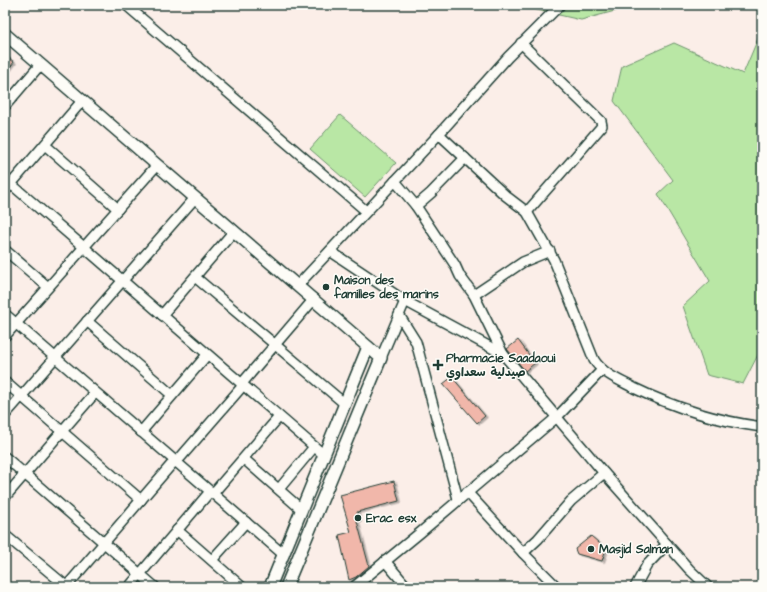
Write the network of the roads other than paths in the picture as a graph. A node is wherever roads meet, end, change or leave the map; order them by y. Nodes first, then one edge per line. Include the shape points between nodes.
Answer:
1 (126, 5) edge
2 (560, 5) edge
3 (5, 34) edge
4 (521, 43) junction
5 (40, 65) junction
6 (82, 101) junction
7 (5, 106) edge
8 (439, 134) junction
9 (45, 144) junction
10 (465, 158) junction
11 (157, 165) junction
12 (395, 181) junction
13 (8, 187) edge
14 (195, 198) junction
15 (416, 206) junction
16 (118, 209) junction
17 (366, 211) junction
18 (527, 212) junction
19 (234, 232) junction
20 (84, 247) junction
21 (5, 250) edge
22 (330, 251) junction
23 (550, 251) junction
24 (195, 277) junction
25 (122, 281) junction
26 (298, 285) junction
27 (48, 287) junction
28 (474, 295) junction
29 (314, 299) junction
30 (405, 301) junction
31 (5, 314) edge
32 (400, 315) junction
33 (162, 316) junction
34 (87, 321) junction
35 (16, 324) junction
36 (5, 336) edge
37 (274, 345) junction
38 (368, 347) junction
39 (503, 354) junction
40 (207, 355) junction
41 (54, 357) junction
42 (381, 358) junction
43 (602, 370) junction
44 (5, 382) edge
45 (242, 385) junction
46 (95, 393) junction
47 (172, 395) junction
48 (21, 396) junction
49 (345, 404) junction
50 (5, 415) edge
51 (279, 417) junction
52 (557, 417) junction
53 (762, 427) edge
54 (62, 431) junction
55 (141, 432) junction
56 (314, 447) junction
57 (324, 456) junction
58 (5, 457) edge
59 (244, 459) junction
60 (175, 461) junction
61 (604, 473) junction
62 (25, 474) junction
63 (279, 489) junction
64 (211, 492) junction
65 (467, 492) junction
66 (5, 498) edge
67 (458, 499) junction
68 (141, 500) junction
69 (302, 510) junction
70 (246, 522) junction
71 (177, 530) junction
72 (5, 534) edge
73 (104, 543) junction
74 (667, 544) junction
75 (523, 553) junction
76 (284, 555) junction
77 (212, 560) junction
78 (385, 561) junction
79 (140, 574) junction
80 (66, 587) edge
81 (128, 587) edge
82 (155, 587) edge
83 (242, 587) edge
84 (270, 587) edge
85 (286, 587) edge
86 (354, 587) edge
87 (407, 587) edge
88 (557, 587) edge
89 (635, 587) edge
90 (708, 587) edge

1 - 17 street
2 - 4 street
3 - 5 street
4 - 8 street
4 - 18 street via 601,121 602,126
5 - 6 street
5 - 7 street
6 - 9 street
6 - 11 street
8 - 10 street
8 - 12 street
9 - 13 street
9 - 16 street
10 - 15 street
10 - 18 street
11 - 14 street
11 - 16 street
12 - 15 street
12 - 17 street
13 - 20 street
14 - 19 street
14 - 25 street
15 - 28 street
16 - 20 street
17 - 22 street
18 - 23 street
19 - 24 street
19 - 26 street
20 - 25 street
20 - 27 street
21 - 27 street
22 - 26 street
22 - 30 street
23 - 28 street via 523,262
23 - 43 street via 594,360
24 - 33 street
24 - 37 street
25 - 33 street
25 - 34 street
26 - 29 street
27 - 35 street
28 - 39 street
29 - 37 street
29 - 38 street
30 - 32 street
30 - 39 street
31 - 35 street
32 - 42 street
32 - 67 street via 416,342
33 - 40 street
34 - 41 street
34 - 47 street
35 - 36 street
35 - 41 street
37 - 45 street
37 - 49 street
38 - 42 street
38 - 49 street
39 - 52 street
40 - 45 street
40 - 47 street
41 - 46 street
41 - 48 street
42 - 85 street
43 - 52 street
43 - 53 street via 688,411
44 - 48 street
45 - 51 street
45 - 60 street via 205,430
46 - 54 street
46 - 55 street
47 - 55 street
48 - 50 street
48 - 54 street
49 - 57 street
51 - 56 street
51 - 59 street
52 - 61 street
52 - 65 street
54 - 62 street
54 - 68 street
55 - 60 street
56 - 57 street
56 - 63 street
57 - 69 street
58 - 62 street
59 - 63 street
59 - 64 street via 216,490
60 - 64 street
60 - 68 street
61 - 74 street
61 - 75 street via 571,501
62 - 66 street
62 - 73 street
63 - 69 street
64 - 70 street
64 - 71 street
65 - 67 street
65 - 75 street
67 - 78 street
68 - 73 street
69 - 76 street
70 - 76 street
70 - 77 street
71 - 77 street
71 - 79 street
72 - 80 street
73 - 79 street
73 - 80 street
74 - 89 street via 644,569
74 - 90 street
75 - 88 street
76 - 84 street
77 - 83 street
78 - 86 street
78 - 87 street
79 - 81 street
79 - 82 street

